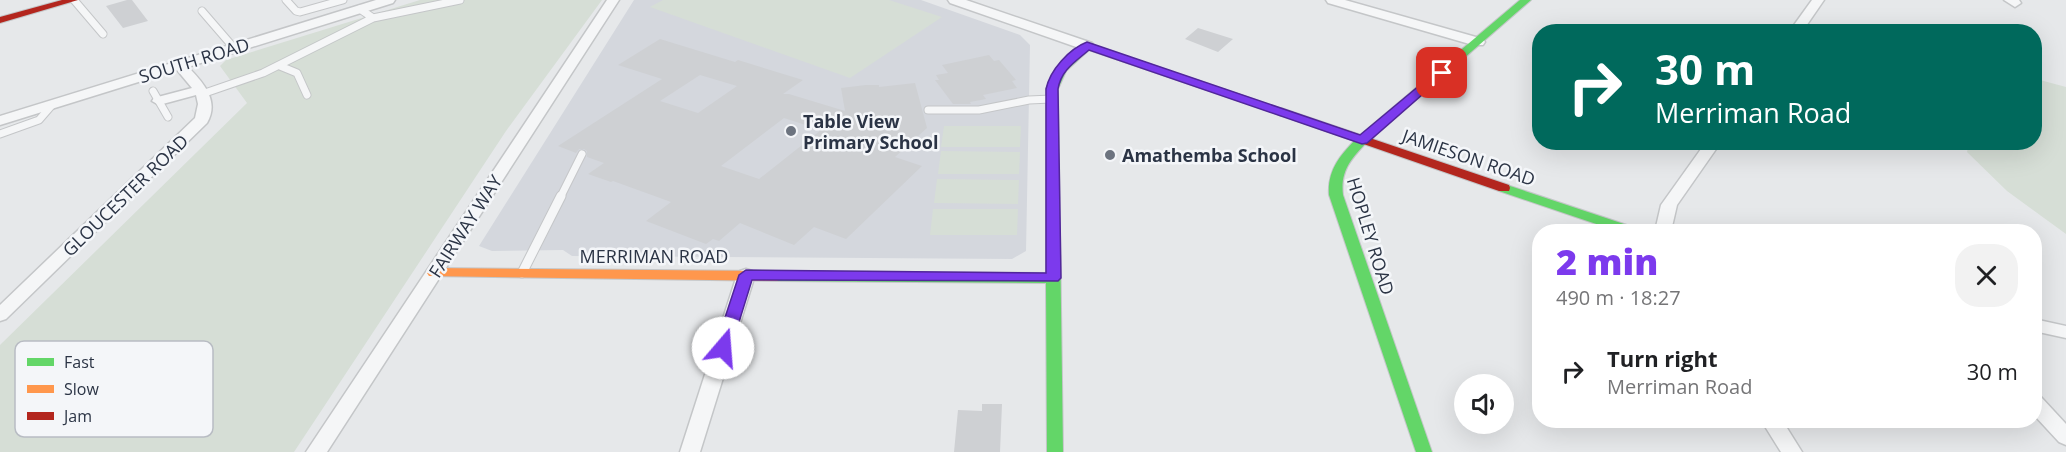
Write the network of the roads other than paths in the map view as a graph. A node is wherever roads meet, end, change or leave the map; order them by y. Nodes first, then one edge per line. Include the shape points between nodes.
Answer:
1 (57, 0) edge
2 (74, 0) edge
3 (286, 0) edge
4 (343, 0) edge
5 (389, 0) edge
6 (460, 0) edge
7 (613, 0) edge
8 (954, 0) edge
9 (1332, 0) edge
10 (1526, 0) edge
11 (1818, 0) edge
12 (330, 4) junction
13 (360, 9) junction
14 (202, 11) dead end
15 (341, 15) junction
16 (0, 18) edge
17 (373, 18) junction
18 (1801, 24) edge
19 (103, 34) dead end
20 (1478, 42) junction
21 (1087, 46) junction
22 (234, 48) junction
23 (179, 65) junction
24 (280, 66) junction
25 (201, 92) junction
26 (307, 95) dead end
27 (156, 96) joint
28 (1051, 99) junction
29 (52, 105) junction
30 (928, 110) dead end
31 (168, 117) dead end
32 (0, 121) edge
33 (0, 134) edge
34 (1362, 140) junction
35 (1708, 150) edge
36 (582, 154) dead end
37 (1610, 224) edge
38 (1665, 224) edge
39 (434, 273) junction
40 (522, 273) junction
41 (746, 275) junction
42 (1053, 278) junction
43 (0, 315) edge
44 (2042, 327) edge
45 (2066, 332) edge
46 (2042, 411) edge
47 (1776, 428) edge
48 (2066, 437) edge
49 (316, 452) edge
50 (690, 452) edge
51 (1055, 452) edge
52 (1424, 452) edge
53 (1792, 452) edge

1 - 16 lane
2 - 16 street
2 - 19 lane
3 - 12 lane via 300,12
4 - 12 lane
5 - 13 street, SOUTH ROAD
6 - 17 lane
7 - 39 street, FAIRWAY WAY
8 - 21 street, JAMIESON ROAD
9 - 20 street
10 - 20 street, HOPLEY ROAD
11 - 18 street
12 - 15 lane
13 - 15 street, SOUTH ROAD
13 - 17 lane
14 - 22 lane
15 - 22 street, SOUTH ROAD
17 - 24 lane
20 - 34 street, HOPLEY ROAD
21 - 28 street via 1054,77
21 - 34 street, JAMIESON ROAD
22 - 23 street, SOUTH ROAD
23 - 25 street
23 - 29 street, SOUTH ROAD
24 - 25 lane
24 - 26 lane via 297,74
25 - 27 street
25 - 43 street, GLOUCESTER ROAD via 207,105 193,131
27 - 31 lane
28 - 30 lane via 979,110
28 - 42 street
29 - 32 street, SOUTH ROAD
29 - 33 lane via 39,120
34 - 37 street, JAMIESON ROAD
34 - 52 street, HOPLEY ROAD via 1341,160 1333,184
35 - 38 street via 1669,205
36 - 40 lane
39 - 40 street, MERRIMAN ROAD
39 - 49 street, FAIRWAY WAY
40 - 41 street, MERRIMAN ROAD
41 - 42 street, MERRIMAN ROAD
41 - 50 street
42 - 51 street
44 - 45 street
46 - 48 street
47 - 53 street

